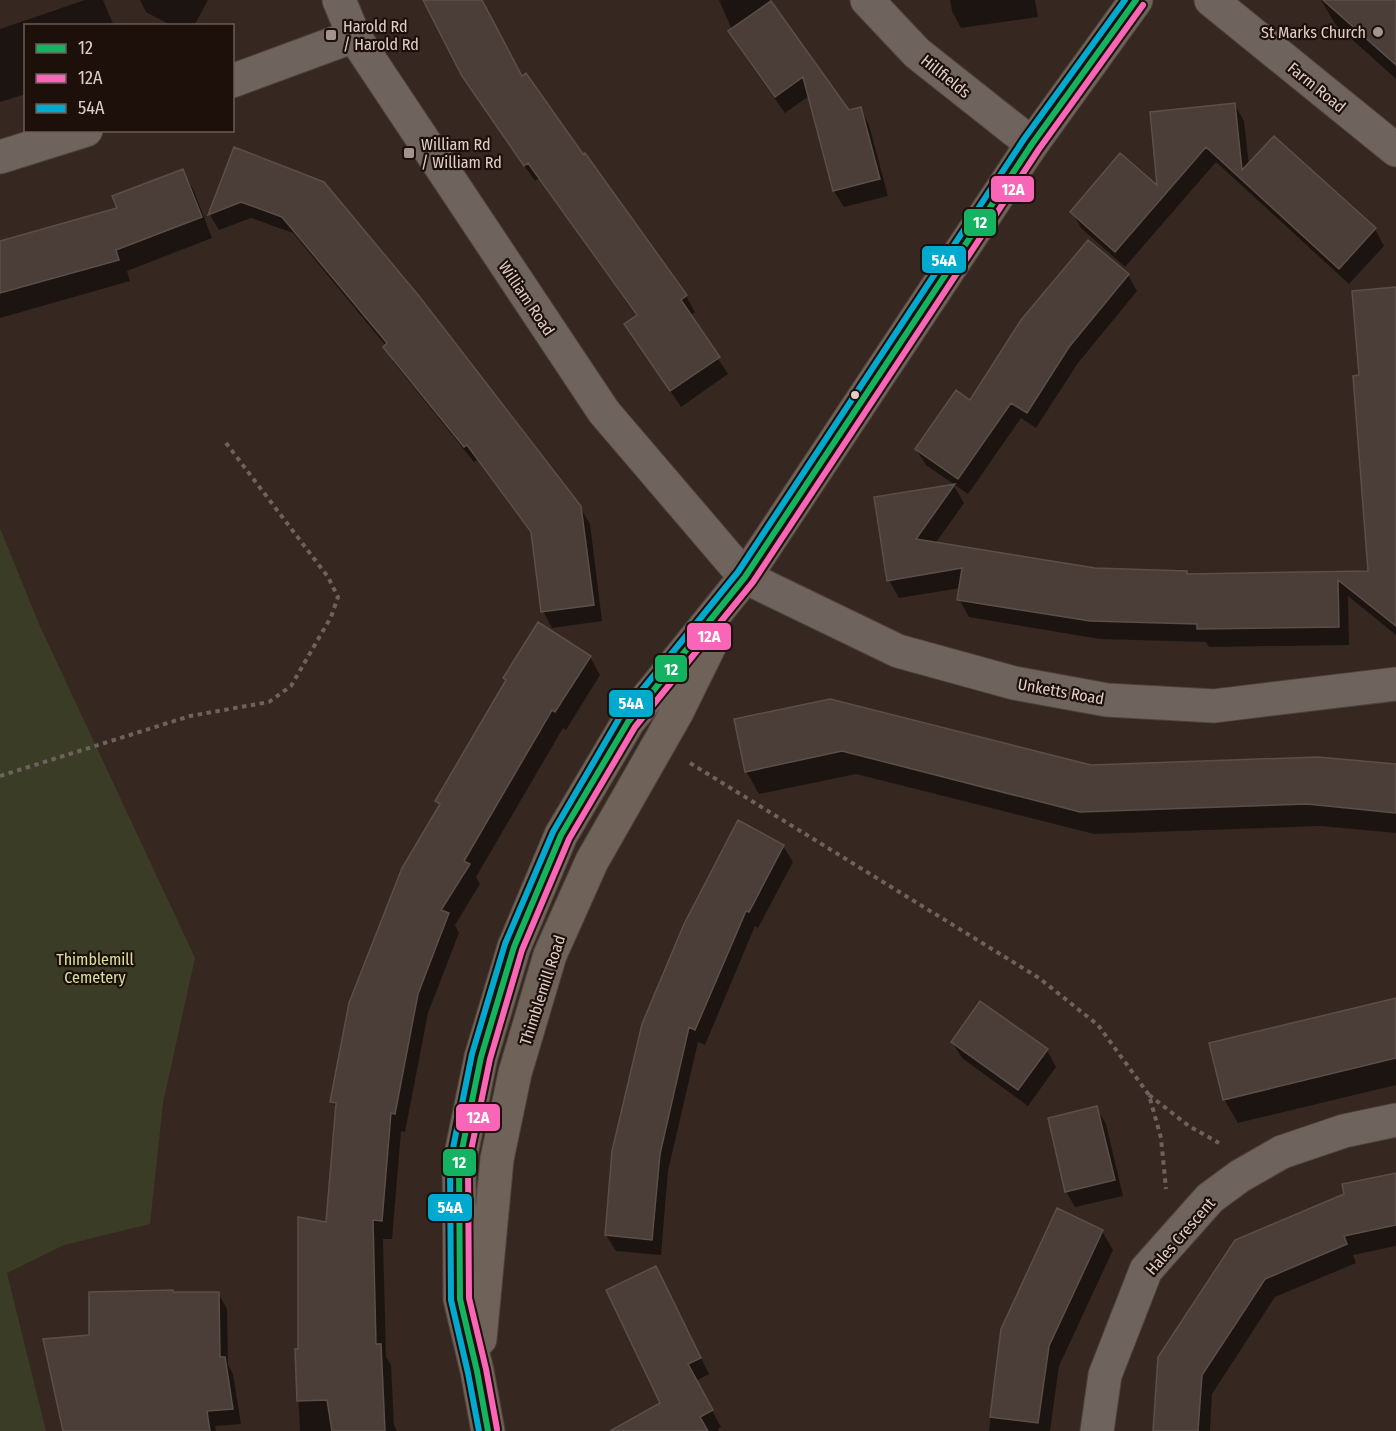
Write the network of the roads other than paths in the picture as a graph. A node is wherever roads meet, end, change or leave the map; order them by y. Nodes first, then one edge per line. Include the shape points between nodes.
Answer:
1 (339, 0) edge
2 (867, 0) edge
3 (1136, 0) edge
4 (1211, 0) edge
5 (354, 36) junction
6 (234, 80) edge
7 (80, 132) edge
8 (1032, 144) junction
9 (1396, 150) edge
10 (0, 158) edge
11 (745, 577) junction
12 (1396, 684) edge
13 (1396, 1120) edge
14 (488, 1431) edge
15 (1097, 1431) edge

1 - 5 street, William Road
2 - 8 street, Hillfields via 917,53
3 - 8 main road, Thimblemill Road
4 - 9 street, Farm Road
5 - 6 street
5 - 11 street, William Road via 604,412
7 - 10 street
8 - 11 main road, Thimblemill Road
11 - 12 street, Unketts Road via 898,651 1014,683 1107,700 1214,706
11 - 14 main road, Thimblemill Road via 677,712 592,861 550,955 515,1073 497,1159 477,1371
13 - 15 street, Hales Crescent via 1344,1131 1282,1152 1210,1198 1146,1270 1105,1375

